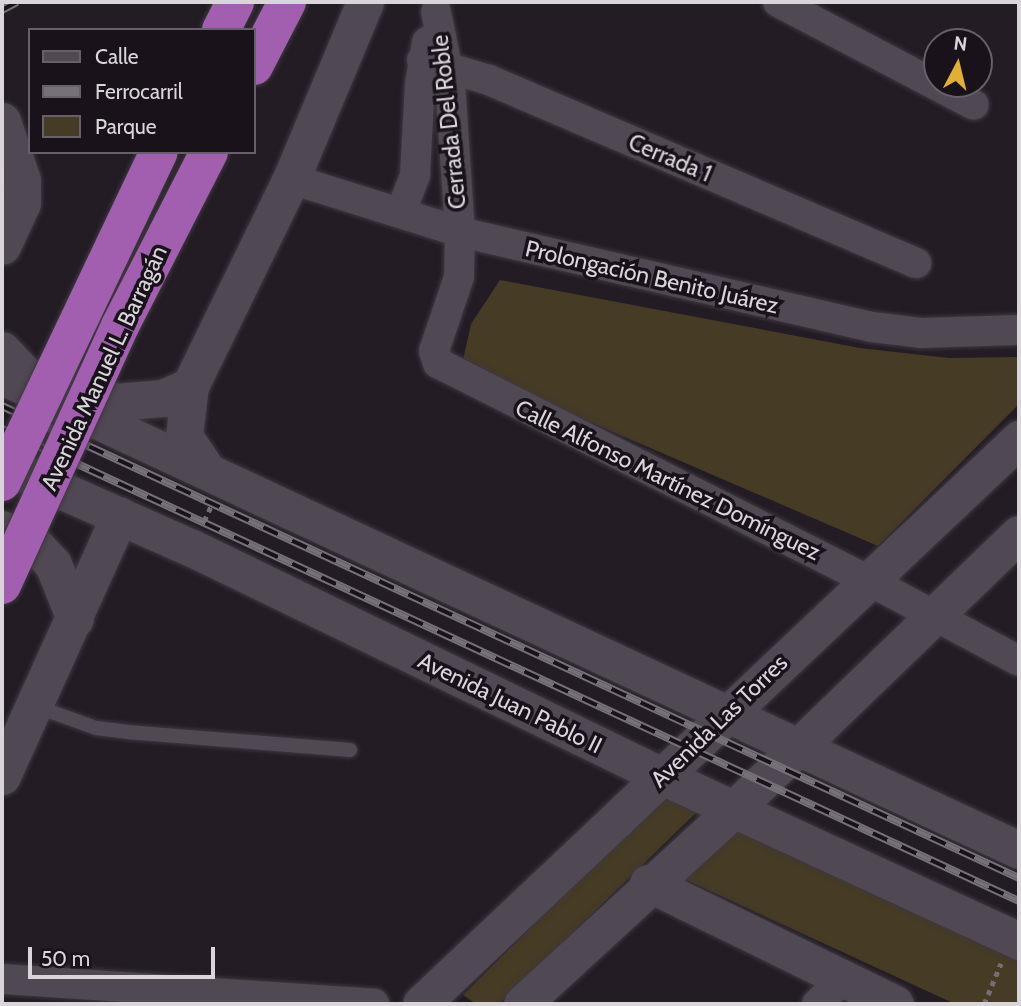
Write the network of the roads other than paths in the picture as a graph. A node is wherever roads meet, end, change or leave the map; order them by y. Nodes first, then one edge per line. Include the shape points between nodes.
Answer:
1 (235, 2) edge
2 (287, 2) edge
3 (365, 2) edge
4 (778, 2) edge
5 (438, 7) edge
6 (222, 28) edge
7 (256, 62) edge
8 (435, 62) junction
9 (974, 105) dead end
10 (2, 121) edge
11 (158, 154) edge
12 (208, 154) edge
13 (291, 179) junction
14 (401, 212) junction
15 (460, 232) junction
16 (2, 246) edge
17 (916, 263) dead end
18 (1019, 330) edge
19 (2, 350) edge
20 (2, 376) edge
21 (190, 386) junction
22 (1019, 439) edge
23 (2, 464) edge
24 (215, 473) junction
25 (2, 482) edge
26 (120, 515) junction
27 (2, 529) edge
28 (1019, 534) edge
29 (868, 580) junction
30 (2, 585) edge
31 (930, 615) junction
32 (75, 620) junction
33 (1019, 662) edge
34 (35, 706) junction
35 (727, 711) junction
36 (800, 746) junction
37 (350, 750) dead end
38 (2, 776) edge
39 (662, 776) junction
40 (734, 809) junction
41 (1019, 850) edge
42 (648, 883) junction
43 (1019, 940) edge
44 (2, 979) edge
45 (843, 979) junction
46 (104, 994) edge
47 (374, 1004) edge
48 (421, 1004) edge
49 (522, 1004) edge
50 (817, 1004) edge
51 (895, 1004) edge

1 - 6 highway
2 - 7 highway
3 - 13 street
4 - 9 street
5 - 8 street, Cerrada Del Roble
8 - 14 street, Cerrada Del Roble via 415,175
8 - 15 street, Cerrada Del Roble
8 - 17 street, Cerrada 1
10 - 16 street via 22,180 22,202
11 - 25 highway, Avenida Manuel L. Barragán, bridge
12 - 30 highway, Avenida Manuel L. Barragán, bridge via 120,326
13 - 14 street, Prolongación Benito Juárez
13 - 21 street
14 - 15 street, Prolongación Benito Juárez
15 - 18 street, Prolongación Benito Juárez via 872,327 922,333
15 - 29 street, Calle Alfonso Martínez Domínguez via 459,277 434,351 438,363
19 - 21 street via 26,376 115,402 163,398
20 - 24 street
21 - 24 street via 184,436
22 - 29 street, Avenida Las Torres
23 - 26 street, Avenida Juan Pablo II
24 - 35 street
26 - 32 street
26 - 39 street, Avenida Juan Pablo II
27 - 32 street via 37,547 53,564
28 - 31 street
29 - 31 street, Calle Alfonso Martínez Domínguez
29 - 35 street, Avenida Las Torres
31 - 33 street, Calle Alfonso Martínez Domínguez
31 - 36 street
32 - 34 street
34 - 37 lane via 116,731
34 - 38 street
35 - 36 street
35 - 39 street, Avenida Las Torres
36 - 40 street
36 - 41 street
39 - 40 street, Avenida Juan Pablo II
39 - 48 street, Avenida Las Torres
40 - 42 street
40 - 43 street, Avenida Juan Pablo II
42 - 45 street
42 - 49 street
44 - 46 street
45 - 50 street
45 - 51 street
46 - 47 street

